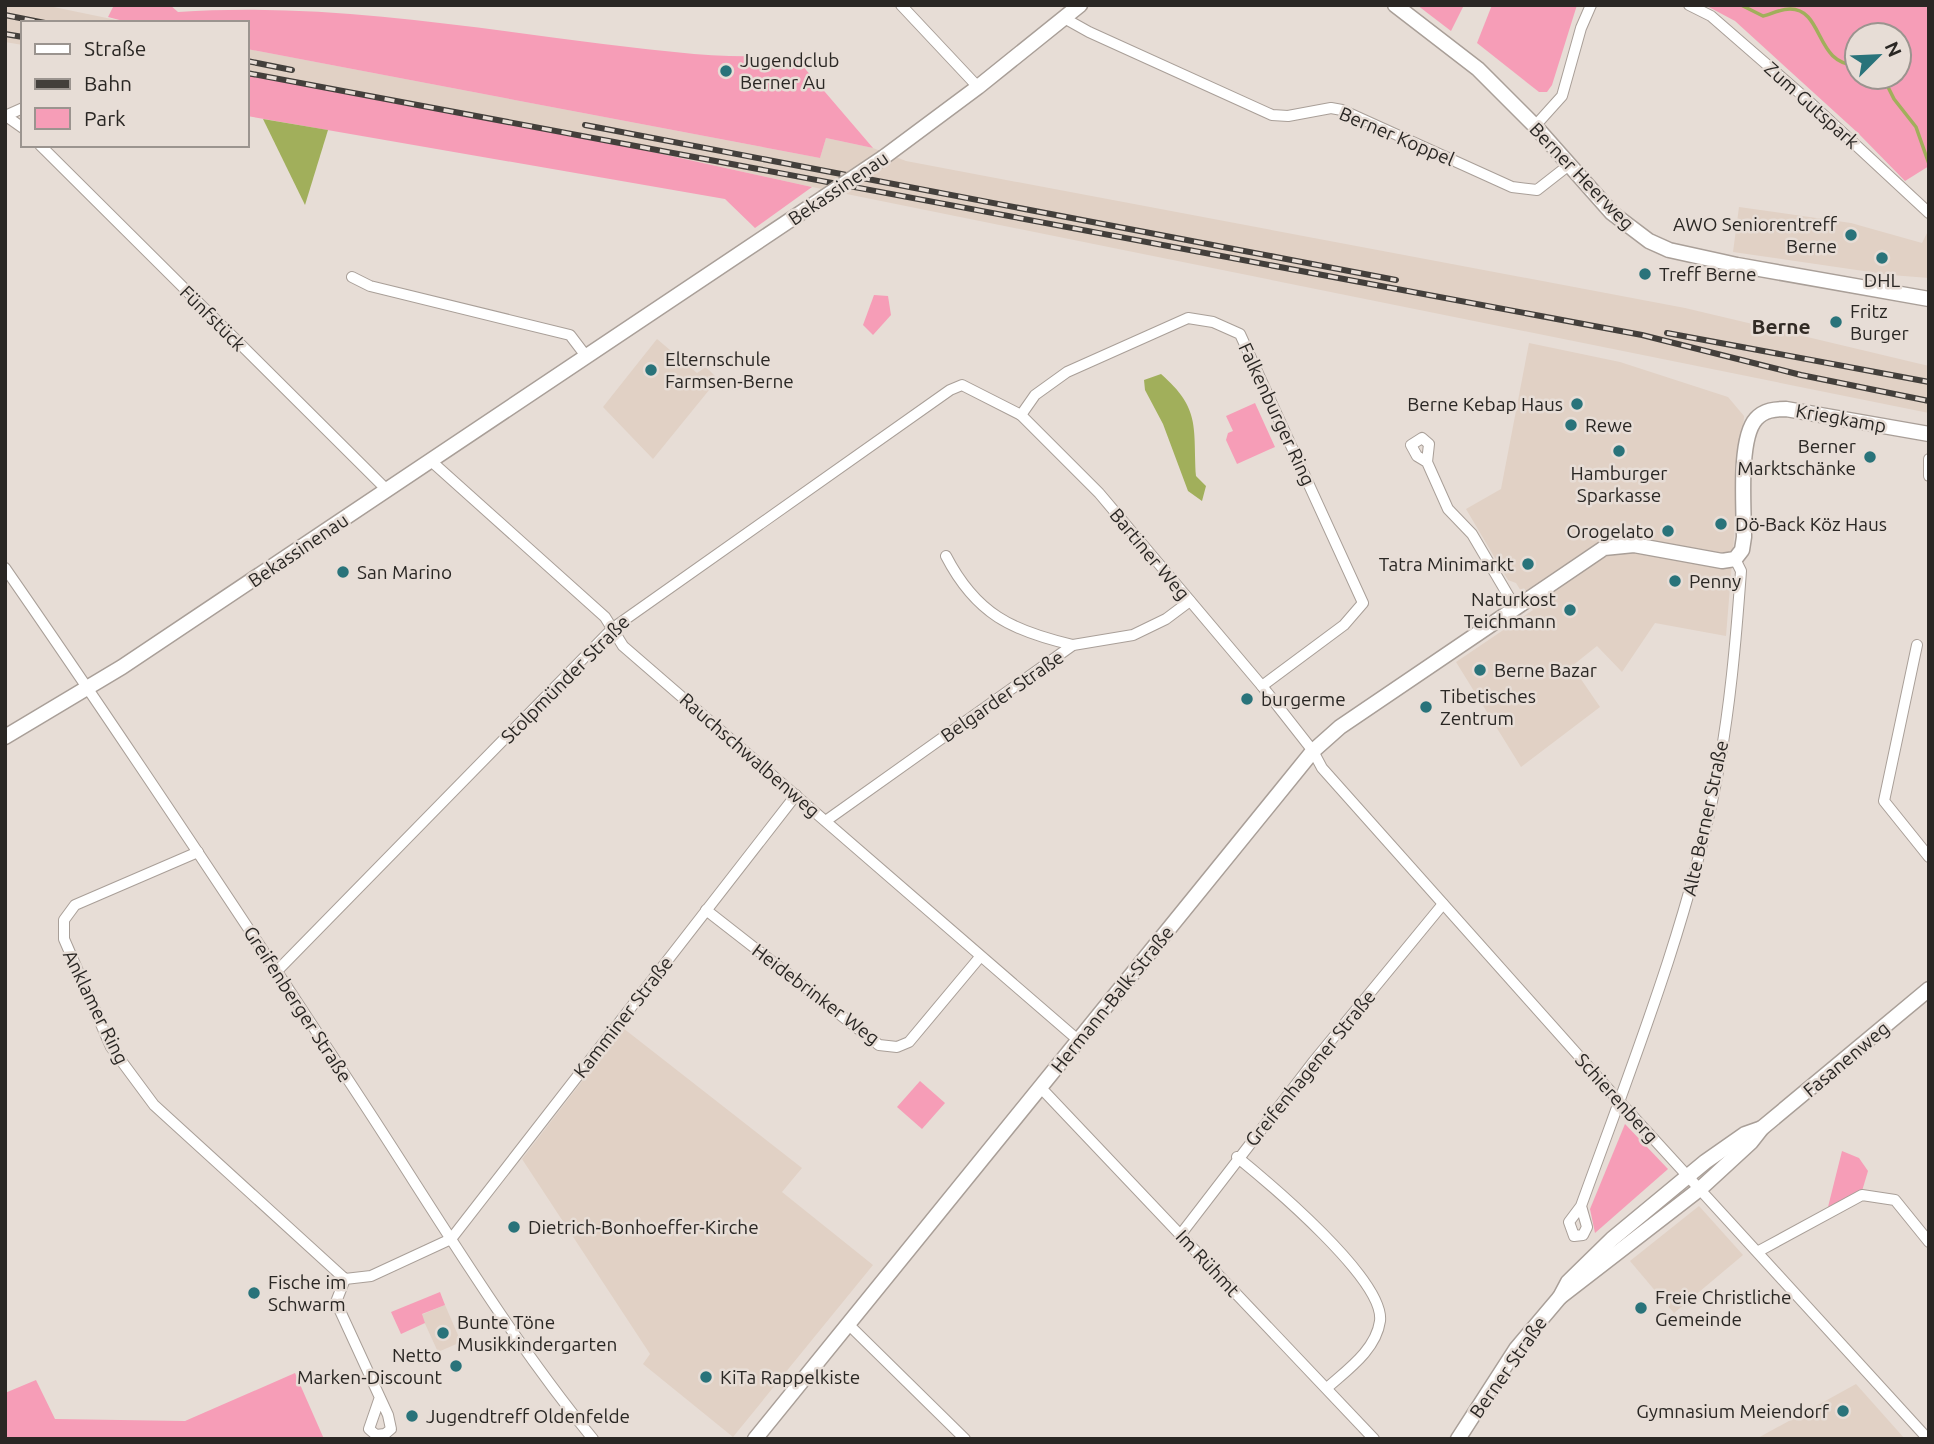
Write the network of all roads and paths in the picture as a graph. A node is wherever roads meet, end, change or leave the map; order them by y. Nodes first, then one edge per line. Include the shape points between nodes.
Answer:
1 (901, 5) edge
2 (1080, 5) edge
3 (1395, 5) edge
4 (1591, 5) edge
5 (1689, 5) edge
6 (1065, 18) junction
7 (978, 87) junction
8 (6, 116) edge
9 (1535, 126) junction
10 (21, 127) edge
11 (42, 147) edge
12 (1569, 165) junction
13 (1929, 213) edge
14 (352, 276) dead end
15 (1929, 299) edge
16 (586, 356) junction
17 (962, 385) joint
18 (1021, 415) junction
19 (1756, 419) joint
20 (1929, 434) edge
21 (1929, 459) edge
22 (431, 461) junction
23 (1427, 462) dead end
24 (1929, 476) edge
25 (387, 490) junction
26 (946, 556) dead end
27 (1735, 559) junction
28 (5, 568) edge
29 (1190, 601) junction
30 (1515, 607) junction
31 (613, 628) junction
32 (1073, 645) junction
33 (1917, 645) dead end
34 (1262, 685) junction
35 (89, 689) junction
36 (5, 737) edge
37 (1314, 751) junction
38 (796, 795) junction
39 (827, 820) junction
40 (198, 852) junction
41 (1929, 857) edge
42 (1443, 904) junction
43 (706, 910) junction
44 (980, 957) junction
45 (276, 972) junction
46 (1929, 989) edge
47 (1078, 1040) junction
48 (1041, 1088) junction
49 (1619, 1101) junction
50 (1762, 1128) junction
51 (1237, 1157) junction
52 (1689, 1176) junction
53 (1701, 1188) junction
54 (1581, 1206) dead end
55 (1181, 1234) junction
56 (451, 1239) junction
57 (1929, 1242) edge
58 (1759, 1251) junction
59 (1604, 1256) junction
60 (345, 1279) junction
61 (848, 1324) junction
62 (1327, 1388) junction
63 (379, 1400) dead end
64 (593, 1439) edge
65 (755, 1439) edge
66 (965, 1439) edge
67 (1374, 1439) edge
68 (1458, 1439) edge
69 (1928, 1439) edge

1 - 7 street
2 - 6 street, Bekassinenau
3 - 9 street, Berner Heerweg via 1468,61
4 - 9 street via 1562,96
5 - 13 street, Zum Gutspark via 1711,16 1793,87
6 - 7 street, Bekassinenau
6 - 12 street, Berner Koppel via 1269,114 1288,117 1331,107 1342,110 1512,187 1537,190
7 - 16 street, Bekassinenau, bridge via 884,157
8 - 10 street
9 - 12 street, Berner Heerweg
11 - 25 street, Fünfstück
12 - 15 street, Berner Heerweg via 1624,224 1669,250
14 - 16 street via 369,286 570,335
16 - 22 street, Bekassinenau
17 - 18 street, Bartiner Weg
17 - 31 street, Stolpmünder Straße
18 - 29 street, Bartiner Weg via 1099,493
18 - 34 street, Falkenburger Ring via 1035,395 1067,372 1188,318 1213,322 1240,334 1363,603 1344,625
19 - 20 street, Kriegkamp via 1767,411 1786,409
19 - 27 street, Alte Berner Straße via 1746,454 1742,550
21 - 24 street
22 - 25 street, Bekassinenau
22 - 31 street, Rauchschwalbenweg
23 - 30 street via 1448,509 1472,534
25 - 35 street, Bekassinenau
26 - 32 street via 961,584 989,612 1019,629
27 - 30 street, Hermann-Balk-Straße via 1722,561 1617,545 1593,554
27 - 49 street, Alte Berner Straße via 1741,571 1735,657 1717,776 1680,926
28 - 35 street, Greifenberger Straße
29 - 32 street, Belgarder Straße via 1166,620 1133,635
29 - 34 street, Bartiner Weg
30 - 37 street, Hermann-Balk-Straße via 1340,727
31 - 38 street, Rauchschwalbenweg via 623,646
31 - 45 street, Stolpmünder Straße
32 - 39 street, Belgarder Straße
33 - 41 street via 1884,800
34 - 37 street, Bartiner Weg
35 - 36 street, Bekassinenau
35 - 40 street, Greifenberger Straße
37 - 42 street, Schierenberg via 1322,768
37 - 47 street, Hermann-Balk-Straße
38 - 39 street, Rauchschwalbenweg
38 - 43 street, Kamminer Straße
39 - 44 street, Rauchschwalbenweg
40 - 45 street, Greifenberger Straße
40 - 60 street, Anklamer Ring via 75,905 64,920 64,939 111,1046 154,1105
42 - 49 street, Schierenberg
42 - 51 street, Greifenhagener Straße
43 - 44 street, Heidebrinker Weg via 879,1045 897,1047 909,1042
43 - 56 street, Kamminer Straße
44 - 47 street, Rauchschwalbenweg
45 - 56 street, Greifenberger Straße
46 - 50 street, Fasanenweg
47 - 48 street, Hermann-Balk-Straße
48 - 55 street, Im Rühmt
48 - 61 street, Hermann-Balk-Straße
49 - 52 street, Schierenberg
49 - 54 street, Alte Berner Straße
50 - 52 street, Fasanenweg via 1738,1138
50 - 53 street, Fasanenweg
51 - 55 street, Greifenhagener Straße
51 - 62 street via 1288,1198 1370,1287 1380,1322 1370,1345
52 - 53 street, Schierenberg
52 - 59 street, Fasanenweg
53 - 58 street, Schierenberg
53 - 59 street, Fasanenweg
55 - 62 street, Im Rühmt
56 - 60 street via 371,1276
56 - 64 street, Greifenberger Straße via 557,1395
57 - 58 street via 1895,1200 1862,1195
58 - 69 street, Schierenberg
59 - 68 street, Berner Straße via 1560,1297 1516,1349
60 - 63 street via 336,1302
61 - 65 street, Hermann-Balk-Straße
61 - 66 street
62 - 67 street, Im Rühmt

